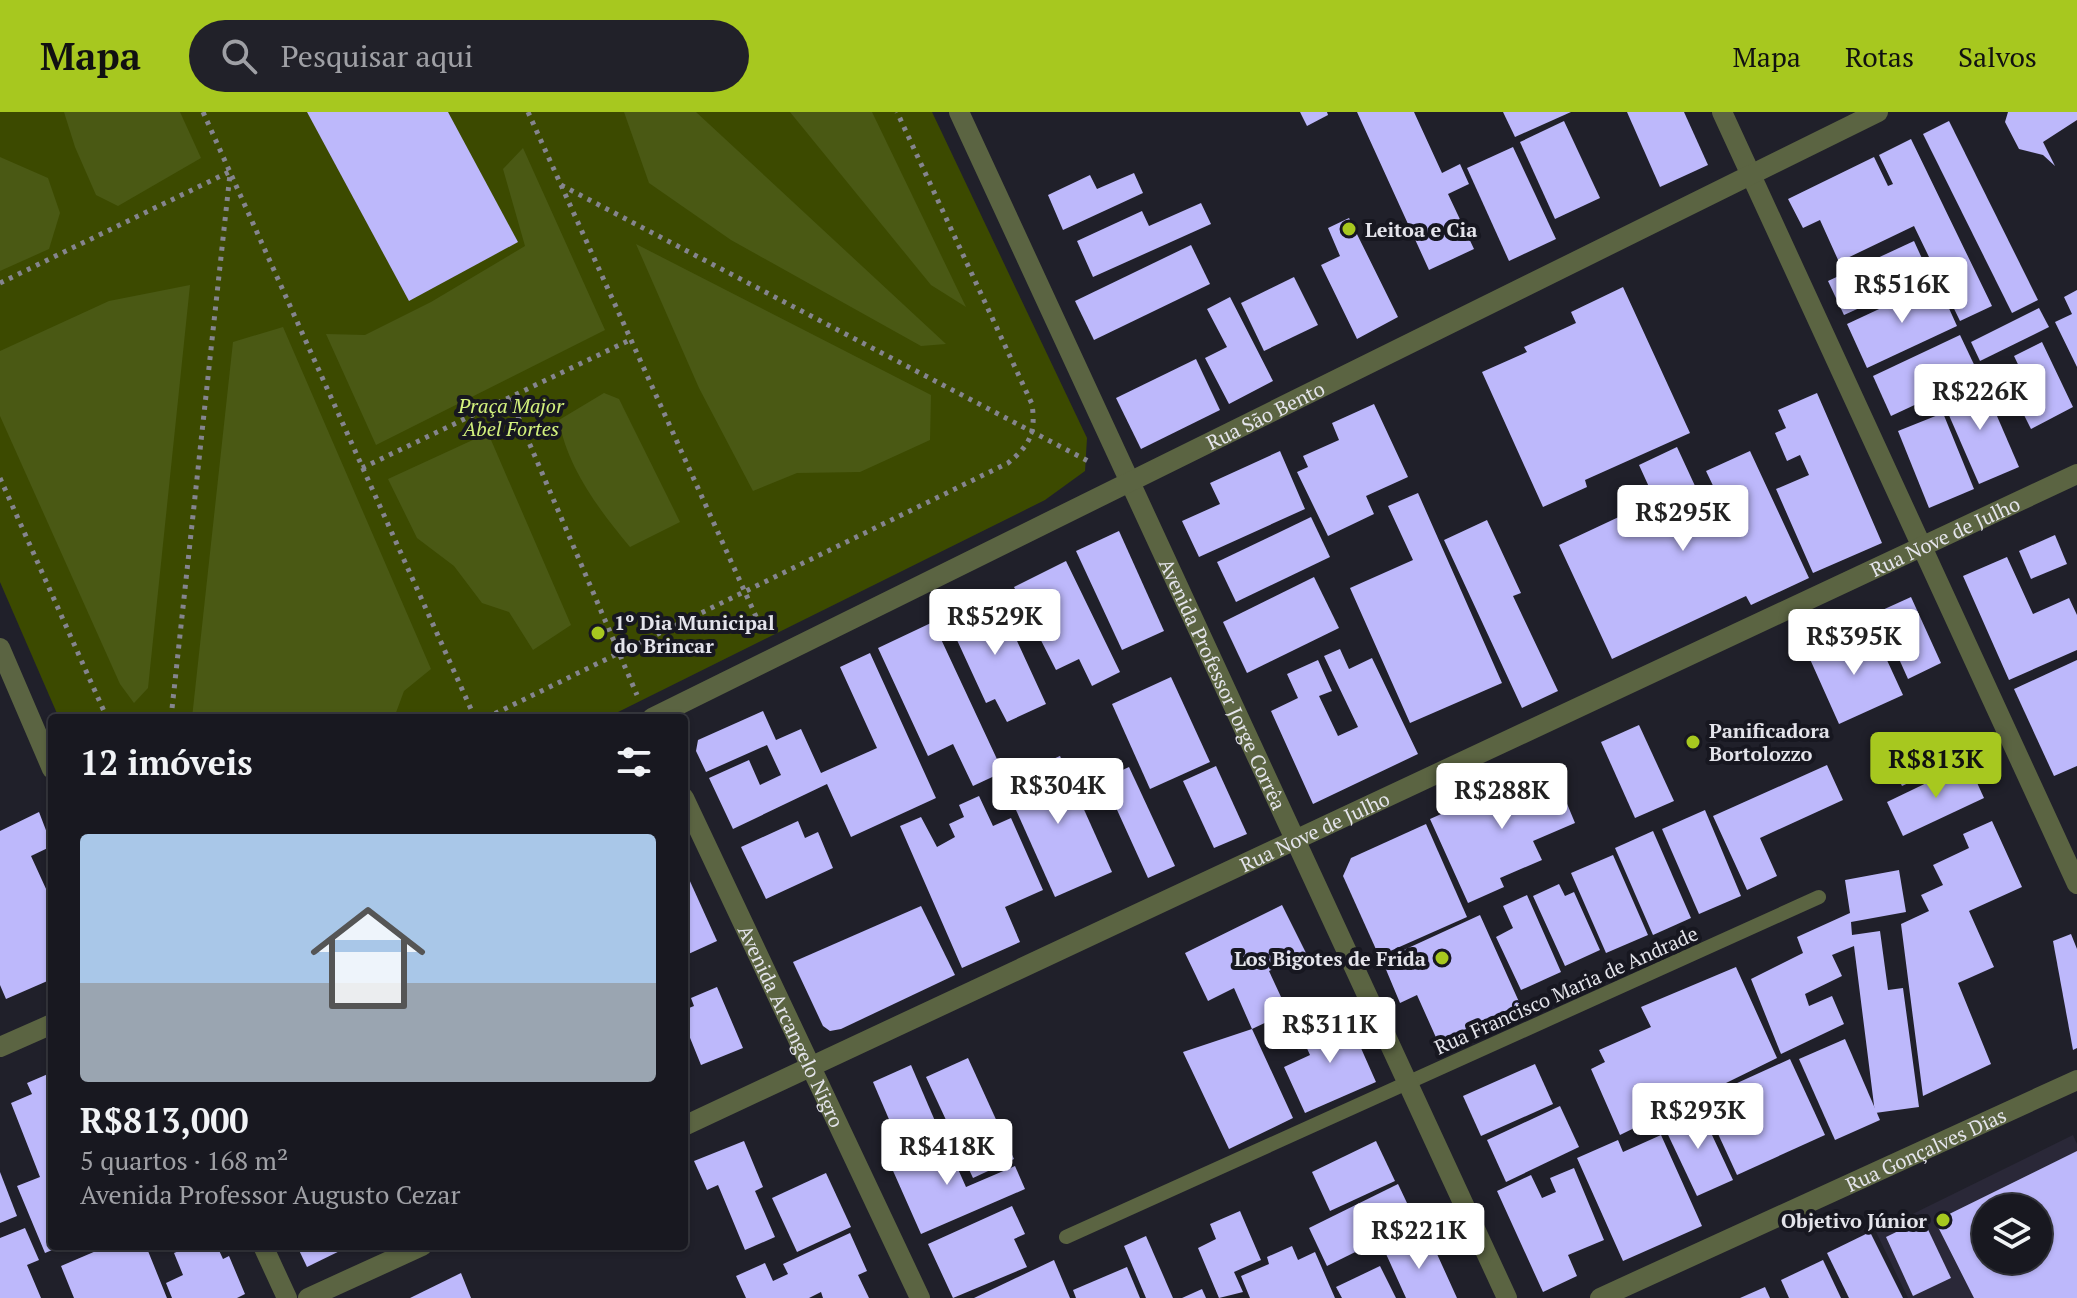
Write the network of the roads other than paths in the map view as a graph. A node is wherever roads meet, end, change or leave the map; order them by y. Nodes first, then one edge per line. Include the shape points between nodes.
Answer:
1 (959, 112) edge
2 (1722, 112) edge
3 (1878, 112) edge
4 (1751, 177) junction
5 (2077, 474) edge
6 (1129, 482) junction
7 (1922, 546) junction
8 (0, 648) edge
9 (646, 711) edge
10 (48, 760) edge
11 (688, 806) edge
12 (1298, 841) junction
13 (2077, 884) edge
14 (1819, 897) dead end
15 (48, 1026) edge
16 (0, 1047) edge
17 (812, 1068) junction
18 (2077, 1080) edge
19 (1410, 1083) junction
20 (688, 1124) edge
21 (1066, 1237) dead end
22 (265, 1250) edge
23 (413, 1250) edge
24 (287, 1298) edge
25 (308, 1298) edge
26 (920, 1298) edge
27 (1507, 1298) edge
28 (1600, 1298) edge

1 - 6 street, Avenida Professor Jorge Corrêa
2 - 4 street
3 - 4 street, Rua São Bento
4 - 6 street, Rua São Bento
4 - 7 street
5 - 7 street, Rua Nove de Julho
6 - 9 street, Rua São Bento via 774,658
6 - 12 street, Avenida Professor Jorge Corrêa
7 - 12 street, Rua Nove de Julho
7 - 13 street
8 - 10 street
11 - 17 street, Avenida Arcangelo Nigro
12 - 17 street, Rua Nove de Julho
12 - 19 street, Avenida Professor Jorge Corrêa
14 - 19 lane, Rua Francisco Maria de Andrade
15 - 16 street
17 - 20 street, Rua Nove de Julho
17 - 26 street, Avenida Arcangelo Nigro
18 - 28 street, Rua Gonçalves Dias
19 - 21 lane, Rua Francisco Maria de Andrade
19 - 27 street, Avenida Professor Jorge Corrêa
22 - 24 street
23 - 25 street

